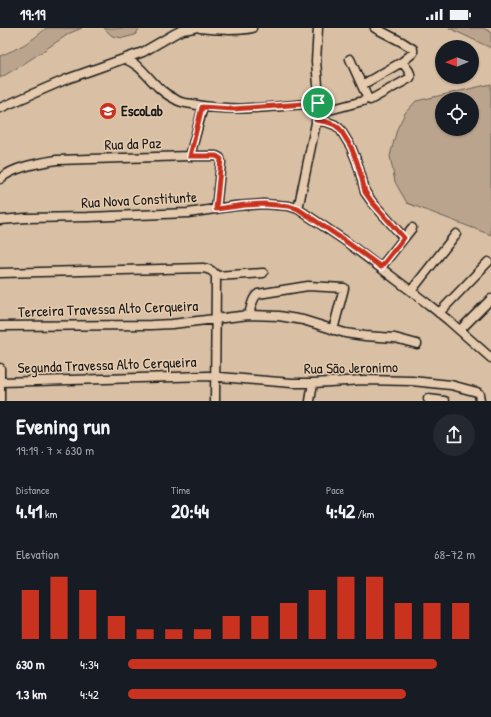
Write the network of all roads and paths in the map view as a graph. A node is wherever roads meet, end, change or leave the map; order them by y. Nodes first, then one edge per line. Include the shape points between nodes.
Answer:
1 (194, 28) edge
2 (200, 28) edge
3 (252, 28) edge
4 (318, 28) edge
5 (375, 28) edge
6 (125, 59) junction
7 (350, 59) dead end
8 (402, 62) junction
9 (362, 85) junction
10 (365, 100) junction
11 (318, 103) junction
12 (202, 107) junction
13 (0, 108) edge
14 (317, 117) junction
15 (190, 156) junction
16 (0, 179) edge
17 (216, 209) junction
18 (298, 209) junction
19 (0, 220) edge
20 (412, 228) dead end
21 (456, 234) dead end
22 (404, 238) junction
23 (488, 262) dead end
24 (381, 267) junction
25 (0, 273) edge
26 (263, 273) dead end
27 (216, 276) junction
28 (411, 291) junction
29 (491, 299) edge
30 (439, 313) junction
31 (249, 315) junction
32 (216, 320) junction
33 (0, 326) edge
34 (333, 330) junction
35 (460, 330) junction
36 (417, 344) dead end
37 (491, 358) edge
38 (0, 368) edge
39 (215, 377) junction
40 (1, 382) edge
41 (314, 382) junction
42 (428, 399) dead end
43 (0, 401) edge
44 (215, 401) edge
45 (310, 401) edge
46 (445, 401) edge
47 (480, 401) edge

1 - 6 street via 176,33
2 - 3 street
4 - 11 street
5 - 8 street via 413,49 413,53
6 - 12 street via 142,69 158,87 176,100
6 - 13 street via 67,79
7 - 9 street
8 - 9 street
8 - 10 street via 410,78 372,99
9 - 10 street
10 - 14 street
11 - 12 street via 233,109
11 - 14 street
12 - 15 street
14 - 18 street
14 - 22 street via 340,129 357,162 365,192
15 - 16 street, Rua da Paz via 57,160 18,169
15 - 17 street, Rua da Paz via 216,156 221,159
17 - 18 street, Rua Nova Constitunte via 264,204
17 - 19 street, Rua Nova Constitunte via 181,213
18 - 24 street, Rua Nova Constitunte
20 - 22 street
21 - 28 street
22 - 24 street
23 - 30 street
24 - 28 street, Rua Nova Constitunte
25 - 27 street via 207,268
26 - 27 street
27 - 32 street
28 - 30 street, Rua Nova Constitunte
29 - 35 street
30 - 35 street, Rua Nova Constitunte
31 - 32 street, Terceira Travessa Alto Cerqueira
31 - 34 street, Terceira Travessa Alto Cerqueira via 287,317
31 - 34 street via 254,298 258,294 308,286 344,288
32 - 33 street, Terceira Travessa Alto Cerqueira via 151,325
32 - 39 street
34 - 36 street, Terceira Travessa Alto Cerqueira via 395,338
35 - 37 street, Rua Nova Constitunte
38 - 40 street
39 - 40 street, Segunda Travessa Alto Cerqueira
39 - 41 street, Rua São Jeronimo via 292,383
39 - 44 street
40 - 43 street
41 - 45 street
41 - 47 street, Rua São Jeronimo via 412,381 451,385 477,392
42 - 46 street

